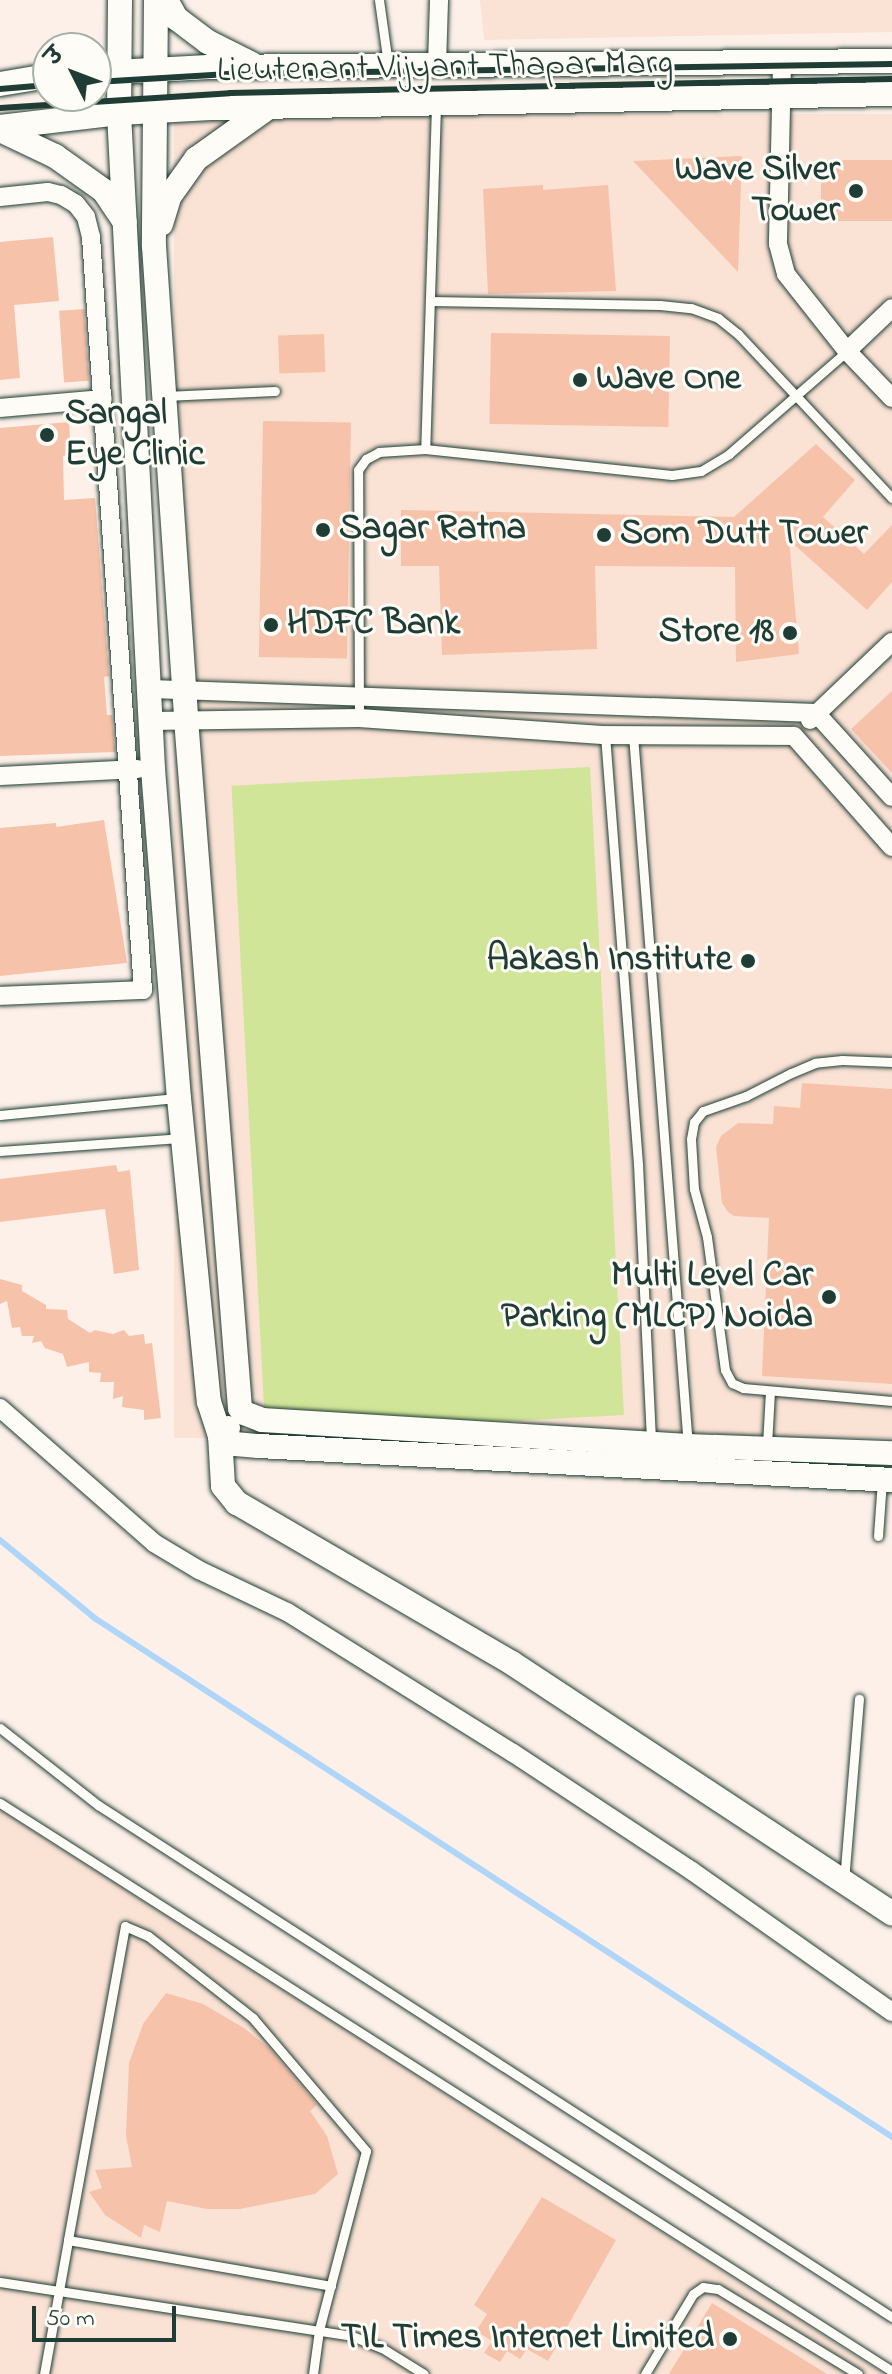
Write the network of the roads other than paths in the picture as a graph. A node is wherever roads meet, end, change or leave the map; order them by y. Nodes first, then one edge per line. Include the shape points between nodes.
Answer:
1 (120, 0) edge
2 (156, 0) edge
3 (166, 0) edge
4 (379, 0) edge
5 (439, 0) edge
6 (118, 27) junction
7 (112, 33) edge
8 (112, 52) edge
9 (892, 61) edge
10 (782, 63) junction
11 (437, 65) junction
12 (388, 66) junction
13 (257, 67) junction
14 (156, 70) junction
15 (112, 72) edge
16 (32, 79) edge
17 (0, 84) edge
18 (112, 89) edge
19 (892, 94) edge
20 (783, 96) junction
21 (436, 106) junction
22 (269, 107) junction
23 (155, 111) junction
24 (119, 113) junction
25 (0, 128) edge
26 (0, 197) edge
27 (127, 224) junction
28 (154, 246) junction
29 (430, 301) junction
30 (892, 308) edge
31 (847, 351) junction
32 (275, 391) dead end
33 (797, 395) junction
34 (164, 396) junction
35 (892, 398) edge
36 (103, 399) junction
37 (0, 408) edge
38 (425, 449) junction
39 (892, 498) edge
40 (892, 642) edge
41 (151, 689) junction
42 (184, 689) junction
43 (359, 697) junction
44 (816, 713) junction
45 (359, 718) junction
46 (186, 719) junction
47 (152, 721) junction
48 (605, 735) junction
49 (633, 735) junction
50 (794, 736) junction
51 (141, 769) junction
52 (0, 776) edge
53 (892, 797) edge
54 (892, 847) edge
55 (0, 996) edge
56 (892, 1062) edge
57 (179, 1098) junction
58 (0, 1115) edge
59 (183, 1137) junction
60 (0, 1151) edge
61 (770, 1391) junction
62 (892, 1401) edge
63 (0, 1408) edge
64 (244, 1413) junction
65 (220, 1435) junction
66 (651, 1444) junction
67 (688, 1446) junction
68 (767, 1449) junction
69 (892, 1453) edge
70 (887, 1480) edge
71 (878, 1536) dead end
72 (859, 1699) dead end
73 (0, 1728) edge
74 (0, 1803) edge
75 (844, 1884) junction
76 (892, 1914) edge
77 (892, 2012) edge
78 (68, 2240) junction
79 (0, 2282) edge
80 (331, 2286) junction
81 (58, 2292) junction
82 (892, 2317) edge
83 (319, 2330) junction
84 (892, 2371) edge
85 (44, 2374) edge
86 (313, 2374) edge
87 (424, 2374) edge
88 (645, 2374) edge
89 (858, 2374) edge

1 - 6 street
2 - 14 street
3 - 13 street via 176,18 208,42
4 - 12 lane
5 - 11 street
6 - 7 street
6 - 8 street
9 - 10 street, Lieutenant Vijyant Thapar Marg
10 - 11 street, Lieutenant Vijyant Thapar Marg
10 - 20 street
11 - 12 street, Lieutenant Vijyant Thapar Marg
12 - 13 street, Lieutenant Vijyant Thapar Marg
13 - 14 street, Lieutenant Vijyant Thapar Marg
14 - 15 street, Lieutenant Vijyant Thapar Marg
14 - 23 street
16 - 17 street
18 - 24 street
19 - 20 street, Lieutenant Vijyant Thapar Marg
20 - 21 street, Lieutenant Vijyant Thapar Marg
20 - 31 street via 778,244 786,274
21 - 22 street, Lieutenant Vijyant Thapar Marg
21 - 29 lane
22 - 23 street, Lieutenant Vijyant Thapar Marg
22 - 28 street via 196,159 169,197
23 - 24 street, Lieutenant Vijyant Thapar Marg
23 - 28 street
24 - 25 street, Lieutenant Vijyant Thapar Marg
24 - 27 street
25 - 27 street via 55,156 104,191
26 - 36 street via 61,195 86,217
27 - 41 street
28 - 34 street
29 - 33 lane via 691,308 718,318 738,334
29 - 38 lane
30 - 31 street
31 - 33 lane
31 - 35 street
32 - 34 lane
33 - 38 lane via 729,454 701,471 672,475
33 - 39 lane
34 - 42 street
36 - 37 street
36 - 51 street
38 - 43 lane via 379,452 358,470
40 - 44 street
41 - 42 street
41 - 47 street
42 - 43 street
42 - 46 street
43 - 44 street
43 - 45 lane
44 - 50 street
44 - 53 street
45 - 46 street
45 - 48 street
46 - 47 street
46 - 64 street
47 - 51 street
48 - 49 street
48 - 66 lane via 638,1164
49 - 50 street
49 - 67 lane
50 - 54 street
51 - 52 street
51 - 55 street via 143,990
51 - 57 street
56 - 61 lane via 815,1063 717,1104 694,1122 694,1189 707,1237 725,1370 732,1383
57 - 58 lane
57 - 59 street
59 - 60 lane
59 - 65 street via 209,1402
61 - 62 lane
61 - 68 lane
63 - 77 street via 154,1543 287,1612 513,1753
64 - 65 street
64 - 66 street via 262,1420
65 - 70 street via 235,1444 259,1446
65 - 75 street via 223,1486 237,1503 512,1663
66 - 67 street
67 - 68 street
68 - 69 street
70 - 71 lane
72 - 75 lane
73 - 82 lane via 98,1805
74 - 84 lane
75 - 76 street
78 - 80 lane
78 - 80 lane via 125,1926 148,1936 253,2018 366,2151
78 - 81 lane
79 - 81 lane
80 - 83 lane
81 - 83 lane
81 - 85 lane
83 - 86 lane
83 - 87 lane via 362,2340
88 - 89 lane via 693,2294 703,2287 718,2289

